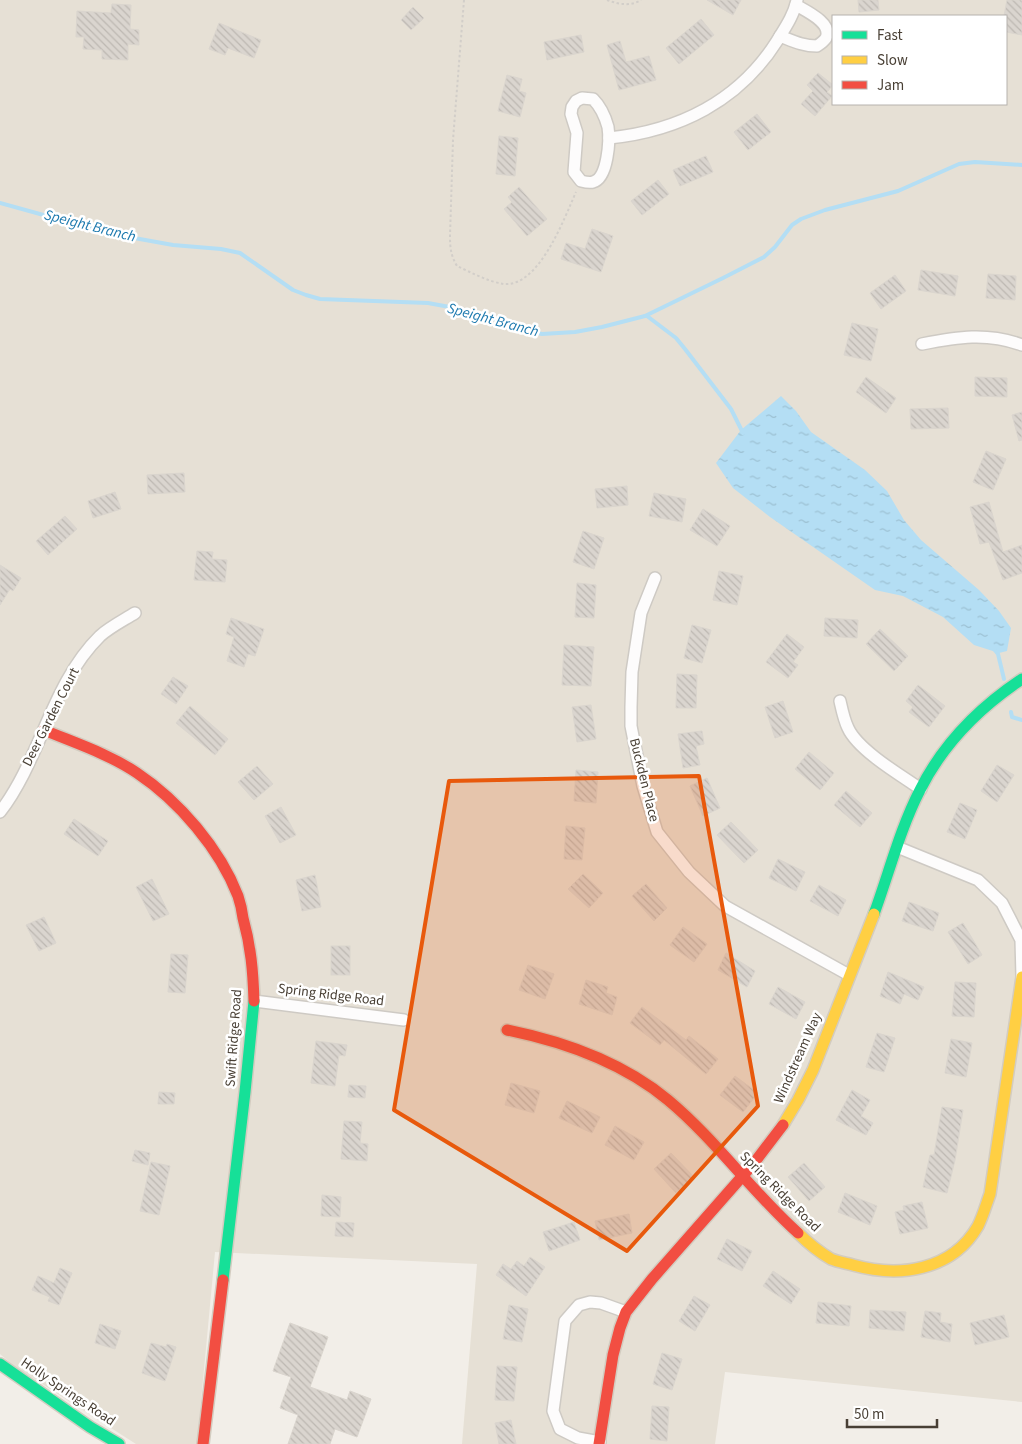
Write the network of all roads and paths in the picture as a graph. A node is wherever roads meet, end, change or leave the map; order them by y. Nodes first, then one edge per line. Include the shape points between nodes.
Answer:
1 (464, 0) edge
2 (607, 0) edge
3 (641, 0) edge
4 (797, 2) edge
5 (780, 36) junction
6 (609, 138) junction
7 (581, 181) junction
8 (922, 344) dead end
9 (1022, 345) edge
10 (655, 578) dead end
11 (135, 613) dead end
12 (1022, 679) edge
13 (840, 701) dead end
14 (44, 730) junction
15 (920, 789) junction
16 (0, 812) edge
17 (897, 847) junction
18 (849, 975) junction
19 (1022, 977) edge
20 (254, 1001) junction
21 (404, 1020) dead end
22 (506, 1030) dead end
23 (743, 1177) junction
24 (626, 1312) junction
25 (0, 1364) edge
26 (600, 1443) edge
27 (119, 1444) edge
28 (203, 1444) edge

1 - 7 path via 453,140 450,236 450,249 456,266 503,284 516,283 528,276 550,247
2 - 3 path via 619,4 636,4
4 - 5 street
4 - 5 street via 822,22 826,27 826,38 818,46 809,46
5 - 6 street via 754,72 711,107 662,128
6 - 7 street via 605,165 599,179 592,183
6 - 7 street via 600,106 593,99 576,101 571,114 577,133 574,172
8 - 9 street via 974,336 993,337
10 - 18 street, Buckden Place via 642,613 632,672 631,726 643,786 657,832 689,872 725,906
11 - 14 street, Deer Garden Court via 101,636 82,658 67,680
12 - 15 street, Windstream Way via 986,706 963,729
13 - 15 street via 849,729 860,744
14 - 16 street, Deer Garden Court
14 - 20 street, Swift Ridge Road via 137,773 182,811 216,853 238,896 244,917 253,967
15 - 17 street, Windstream Way
17 - 18 street, Windstream Way
17 - 19 street, Spring Ridge Road via 978,880 1002,903 1021,940
18 - 23 street, Windstream Way via 821,1051 798,1100
19 - 23 street, Spring Ridge Road via 990,1194 978,1226 942,1261 915,1270 894,1272 869,1270 831,1259 804,1239
20 - 21 street, Spring Ridge Road
20 - 28 street, Swift Ridge Road
22 - 23 street, Spring Ridge Road via 575,1047 638,1079 667,1099
23 - 24 street, Windstream Way
24 - 26 street, Windstream Way via 608,1381
24 - 26 street via 590,1302 579,1305 565,1321 553,1410 560,1428 578,1438
25 - 27 street, Holly Springs Road

